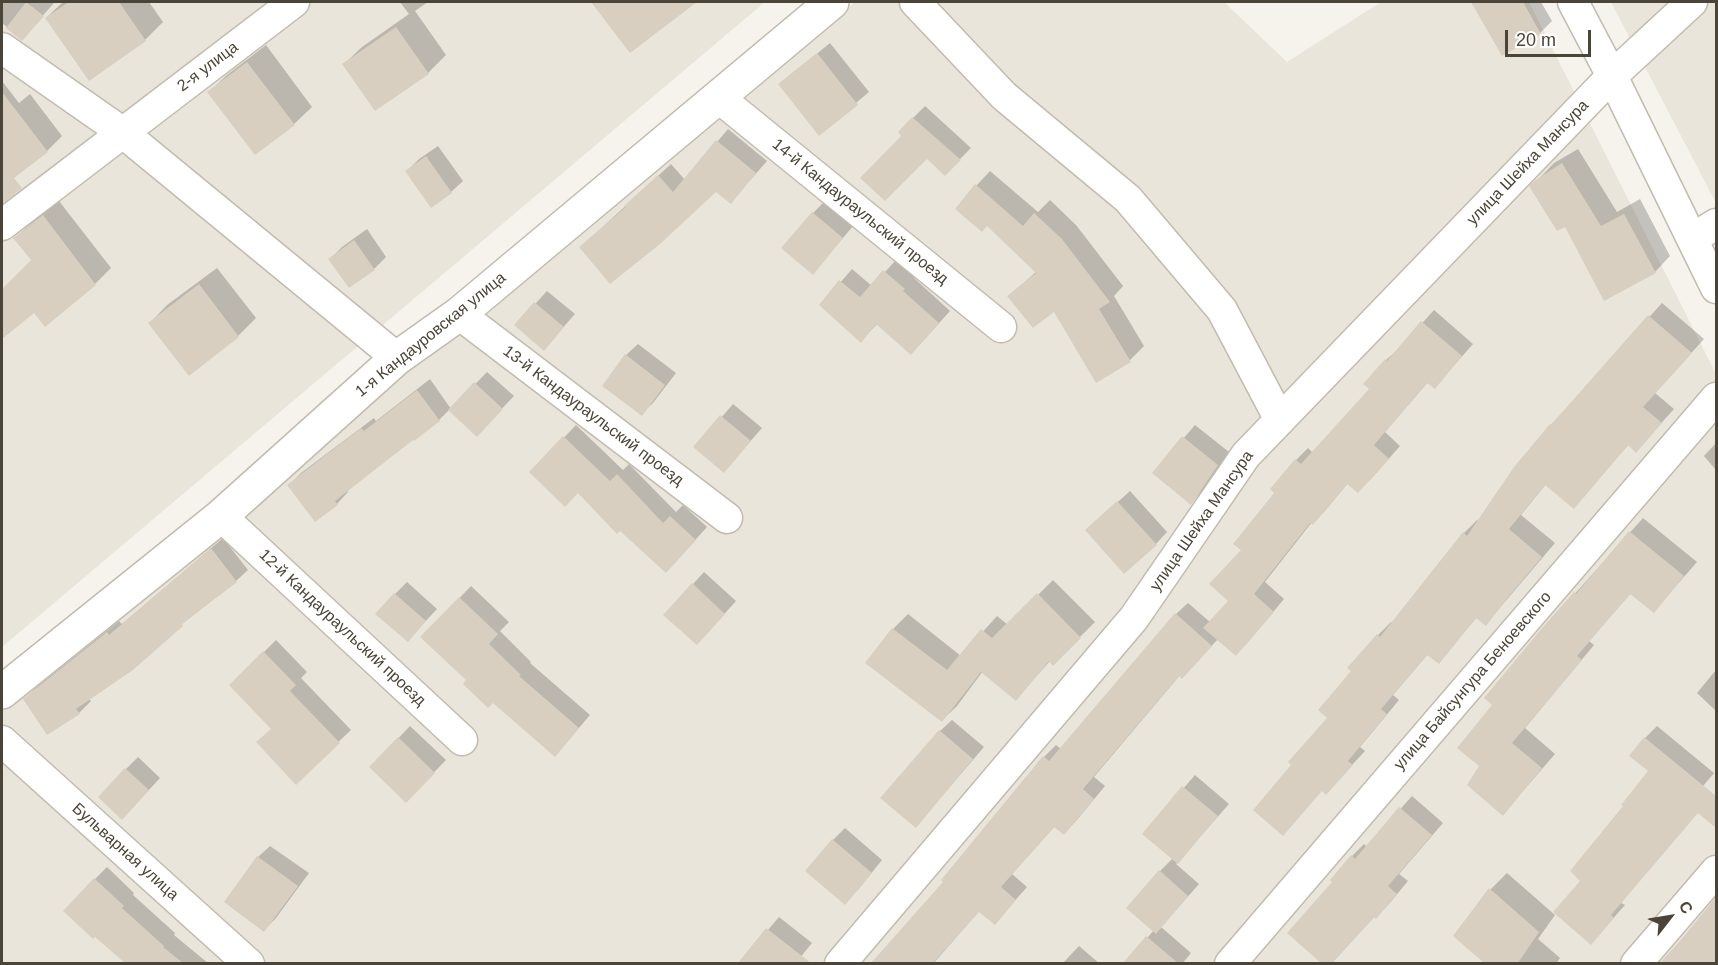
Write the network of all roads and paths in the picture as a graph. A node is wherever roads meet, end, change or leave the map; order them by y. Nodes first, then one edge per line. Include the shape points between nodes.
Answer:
1 (294, 2) edge
2 (832, 2) edge
3 (915, 2) edge
4 (1573, 2) edge
5 (1692, 2) edge
6 (2, 48) edge
7 (1612, 76) junction
8 (718, 96) junction
9 (122, 132) junction
10 (2, 225) edge
11 (1704, 232) edge
12 (1716, 288) edge
13 (459, 314) junction
14 (1001, 327) dead end
15 (397, 358) junction
16 (1716, 398) edge
17 (1280, 420) junction
18 (221, 516) junction
19 (727, 518) dead end
20 (2, 692) edge
21 (462, 740) dead end
22 (2, 741) edge
23 (1716, 871) edge
24 (249, 963) edge
25 (840, 963) edge
26 (1230, 963) edge
27 (1636, 963) edge

1 - 9 street, 2-я улица
2 - 8 street, 1-я Кандауровская улица
3 - 17 street via 1004,96 1128,199 1222,310
4 - 7 street
5 - 7 street, улица Шейха Мансура
6 - 9 street
7 - 11 street
7 - 17 street, улица Шейха Мансура
8 - 13 street, 1-я Кандауровская улица
8 - 14 street, 14-й Кандаураульский проезд
9 - 10 street, 2-я улица
9 - 15 street
11 - 12 street
13 - 15 street, 1-я Кандауровская улица
13 - 19 street, 13-й Кандаураульский проезд
15 - 18 street, 1-я Кандауровская улица
16 - 26 street, улица Байсунгура Беноевского
17 - 25 street, улица Шейха Мансура via 1246,455 1134,618
18 - 20 street, 1-я Кандауровская улица
18 - 21 street, 12-й Кандаураульский проезд
22 - 24 street, Бульварная улица
23 - 27 street

